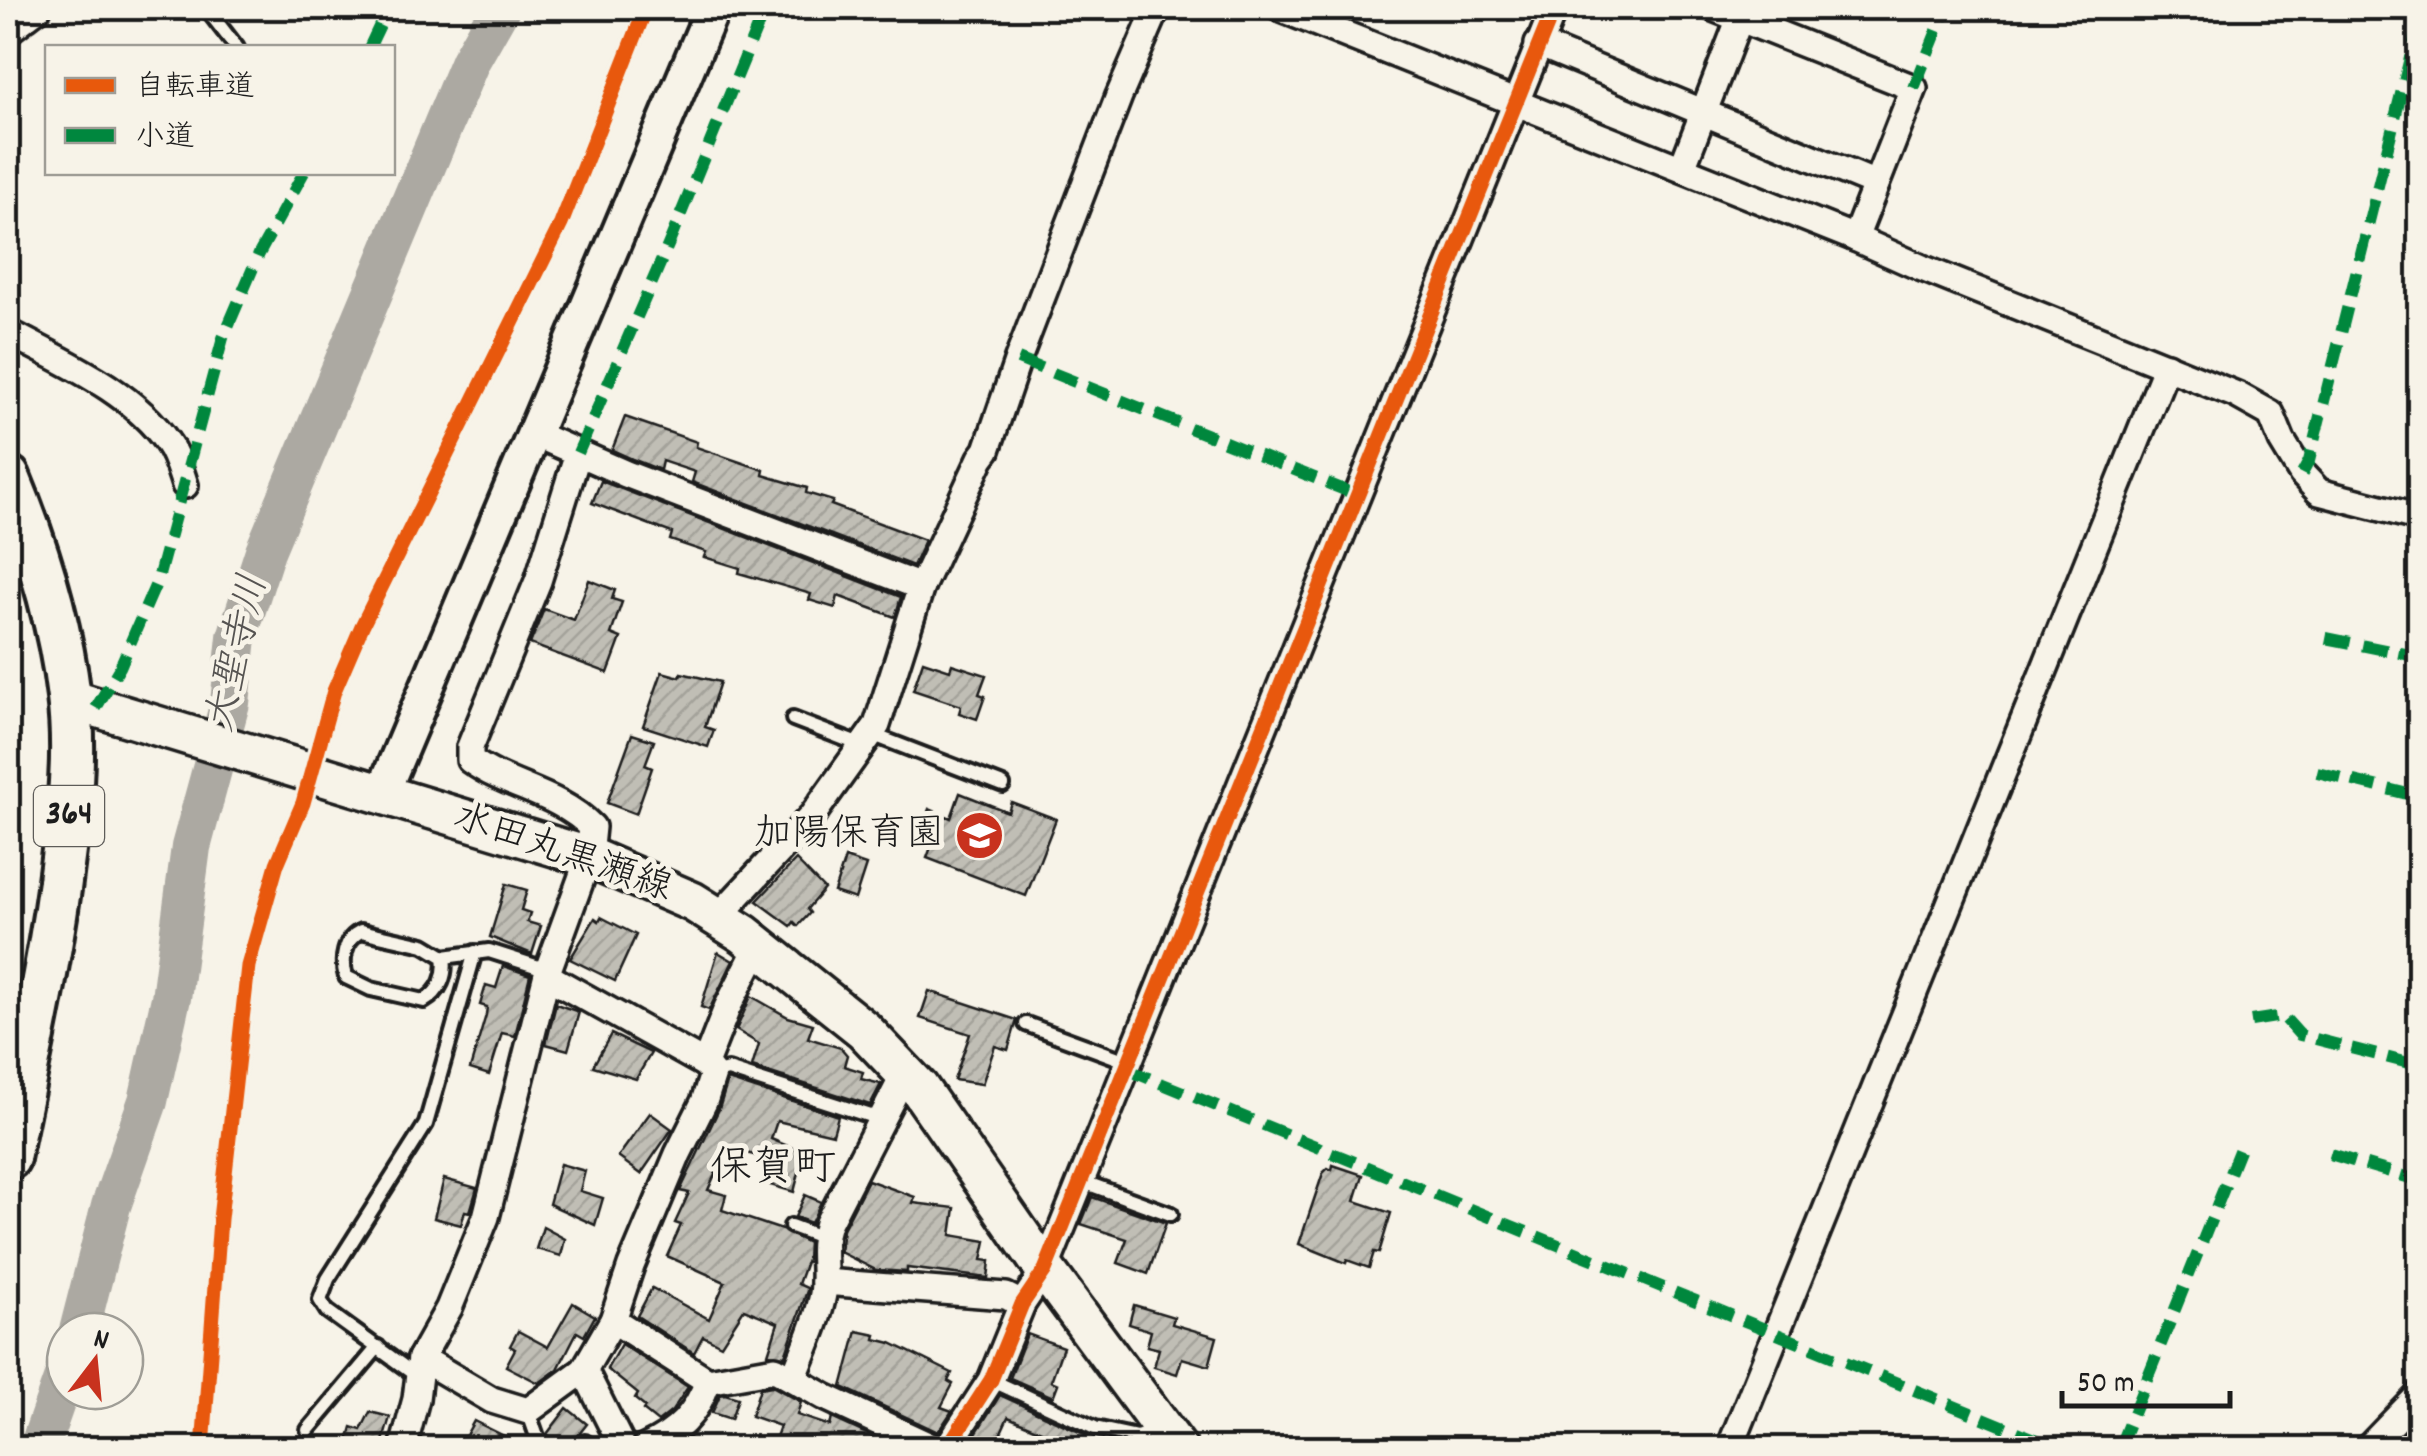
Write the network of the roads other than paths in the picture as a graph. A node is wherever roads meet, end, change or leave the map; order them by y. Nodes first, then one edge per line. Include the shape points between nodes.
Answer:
1 (38, 8) edge
2 (206, 8) edge
3 (713, 8) edge
4 (1157, 8) edge
5 (1278, 8) edge
6 (1554, 8) edge
7 (1714, 8) edge
8 (1740, 18) junction
9 (8, 31) edge
10 (1538, 44) junction
11 (235, 45) edge
12 (1515, 104) junction
13 (1701, 113) junction
14 (1682, 168) junction
15 (1876, 184) junction
16 (1855, 238) junction
17 (8, 332) edge
18 (2167, 366) junction
19 (533, 434) junction
20 (578, 453) junction
21 (8, 477) edge
22 (185, 485) dead end
23 (2420, 518) edge
24 (922, 588) junction
25 (69, 700) junction
26 (793, 719) dead end
27 (867, 740) junction
28 (1004, 785) dead end
29 (382, 794) junction
30 (590, 857) junction
31 (718, 916) junction
32 (759, 945) junction
33 (475, 952) junction
34 (444, 958) junction
35 (548, 973) junction
36 (1026, 1024) dead end
37 (1128, 1062) junction
38 (709, 1069) junction
39 (904, 1073) junction
40 (880, 1119) junction
41 (8, 1158) edge
42 (1082, 1181) junction
43 (1171, 1214) dead end
44 (791, 1226) dead end
45 (823, 1238) junction
46 (1045, 1270) junction
47 (824, 1282) junction
48 (1022, 1304) junction
49 (613, 1320) junction
50 (378, 1347) junction
51 (420, 1367) junction
52 (584, 1370) junction
53 (794, 1377) junction
54 (708, 1380) junction
55 (991, 1380) junction
56 (2420, 1394) edge
57 (528, 1410) junction
58 (308, 1430) dead end
59 (1170, 1438) edge
60 (404, 1448) edge
61 (541, 1448) edge
62 (623, 1448) edge
63 (645, 1448) edge
64 (934, 1448) edge
65 (947, 1448) edge
66 (1730, 1448) edge
67 (2368, 1448) edge

1 - 9 street
2 - 11 lane
3 - 19 street
4 - 24 street via 987,450
5 - 12 street
6 - 10 street
7 - 8 street
8 - 13 street
8 - 15 street via 1914,88
10 - 12 street
10 - 13 street
12 - 14 street
12 - 37 street
13 - 14 street
13 - 15 street
14 - 16 street
15 - 16 street
16 - 18 street
17 - 22 street via 138,412 168,442
18 - 23 street via 2271,414 2282,442 2318,492
18 - 66 street
19 - 20 street
19 - 29 street
20 - 24 street
20 - 30 street via 538,582 470,760 576,810 592,827
21 - 25 highway, 364 via 35,542
24 - 27 street
25 - 29 main road, 水田丸黒瀬線
25 - 41 highway, 364 via 72,793 56,918
26 - 27 lane
27 - 28 lane
27 - 31 street via 812,816
29 - 30 main road, 水田丸黒瀬線
30 - 31 main road, 水田丸黒瀬線
30 - 35 street
31 - 32 main road, 水田丸黒瀬線
32 - 38 street via 727,1008
32 - 39 main road, 水田丸黒瀬線 via 864,1030
33 - 34 lane
33 - 35 lane
33 - 50 lane via 426,1124 320,1300
34 - 34 lane via 424,945 361,931 348,943 343,966 357,983 424,1001 441,984
35 - 38 street
35 - 51 street via 486,1217
36 - 37 lane
37 - 42 street
38 - 40 lane
38 - 49 street via 704,1102
39 - 40 street
39 - 46 main road, 水田丸黒瀬線
40 - 45 street
42 - 43 lane
42 - 46 street
44 - 45 lane
45 - 47 street
46 - 48 street
46 - 59 main road, 水田丸黒瀬線
47 - 48 street via 1006,1296
47 - 53 street
48 - 55 street
49 - 52 street
49 - 54 street
50 - 51 lane
50 - 58 lane
51 - 57 street
51 - 60 street
52 - 57 street
52 - 62 street
53 - 54 street via 775,1369
53 - 64 street
54 - 63 street via 686,1422
55 - 59 lane via 1096,1428
55 - 65 street
56 - 67 street
57 - 61 lane

